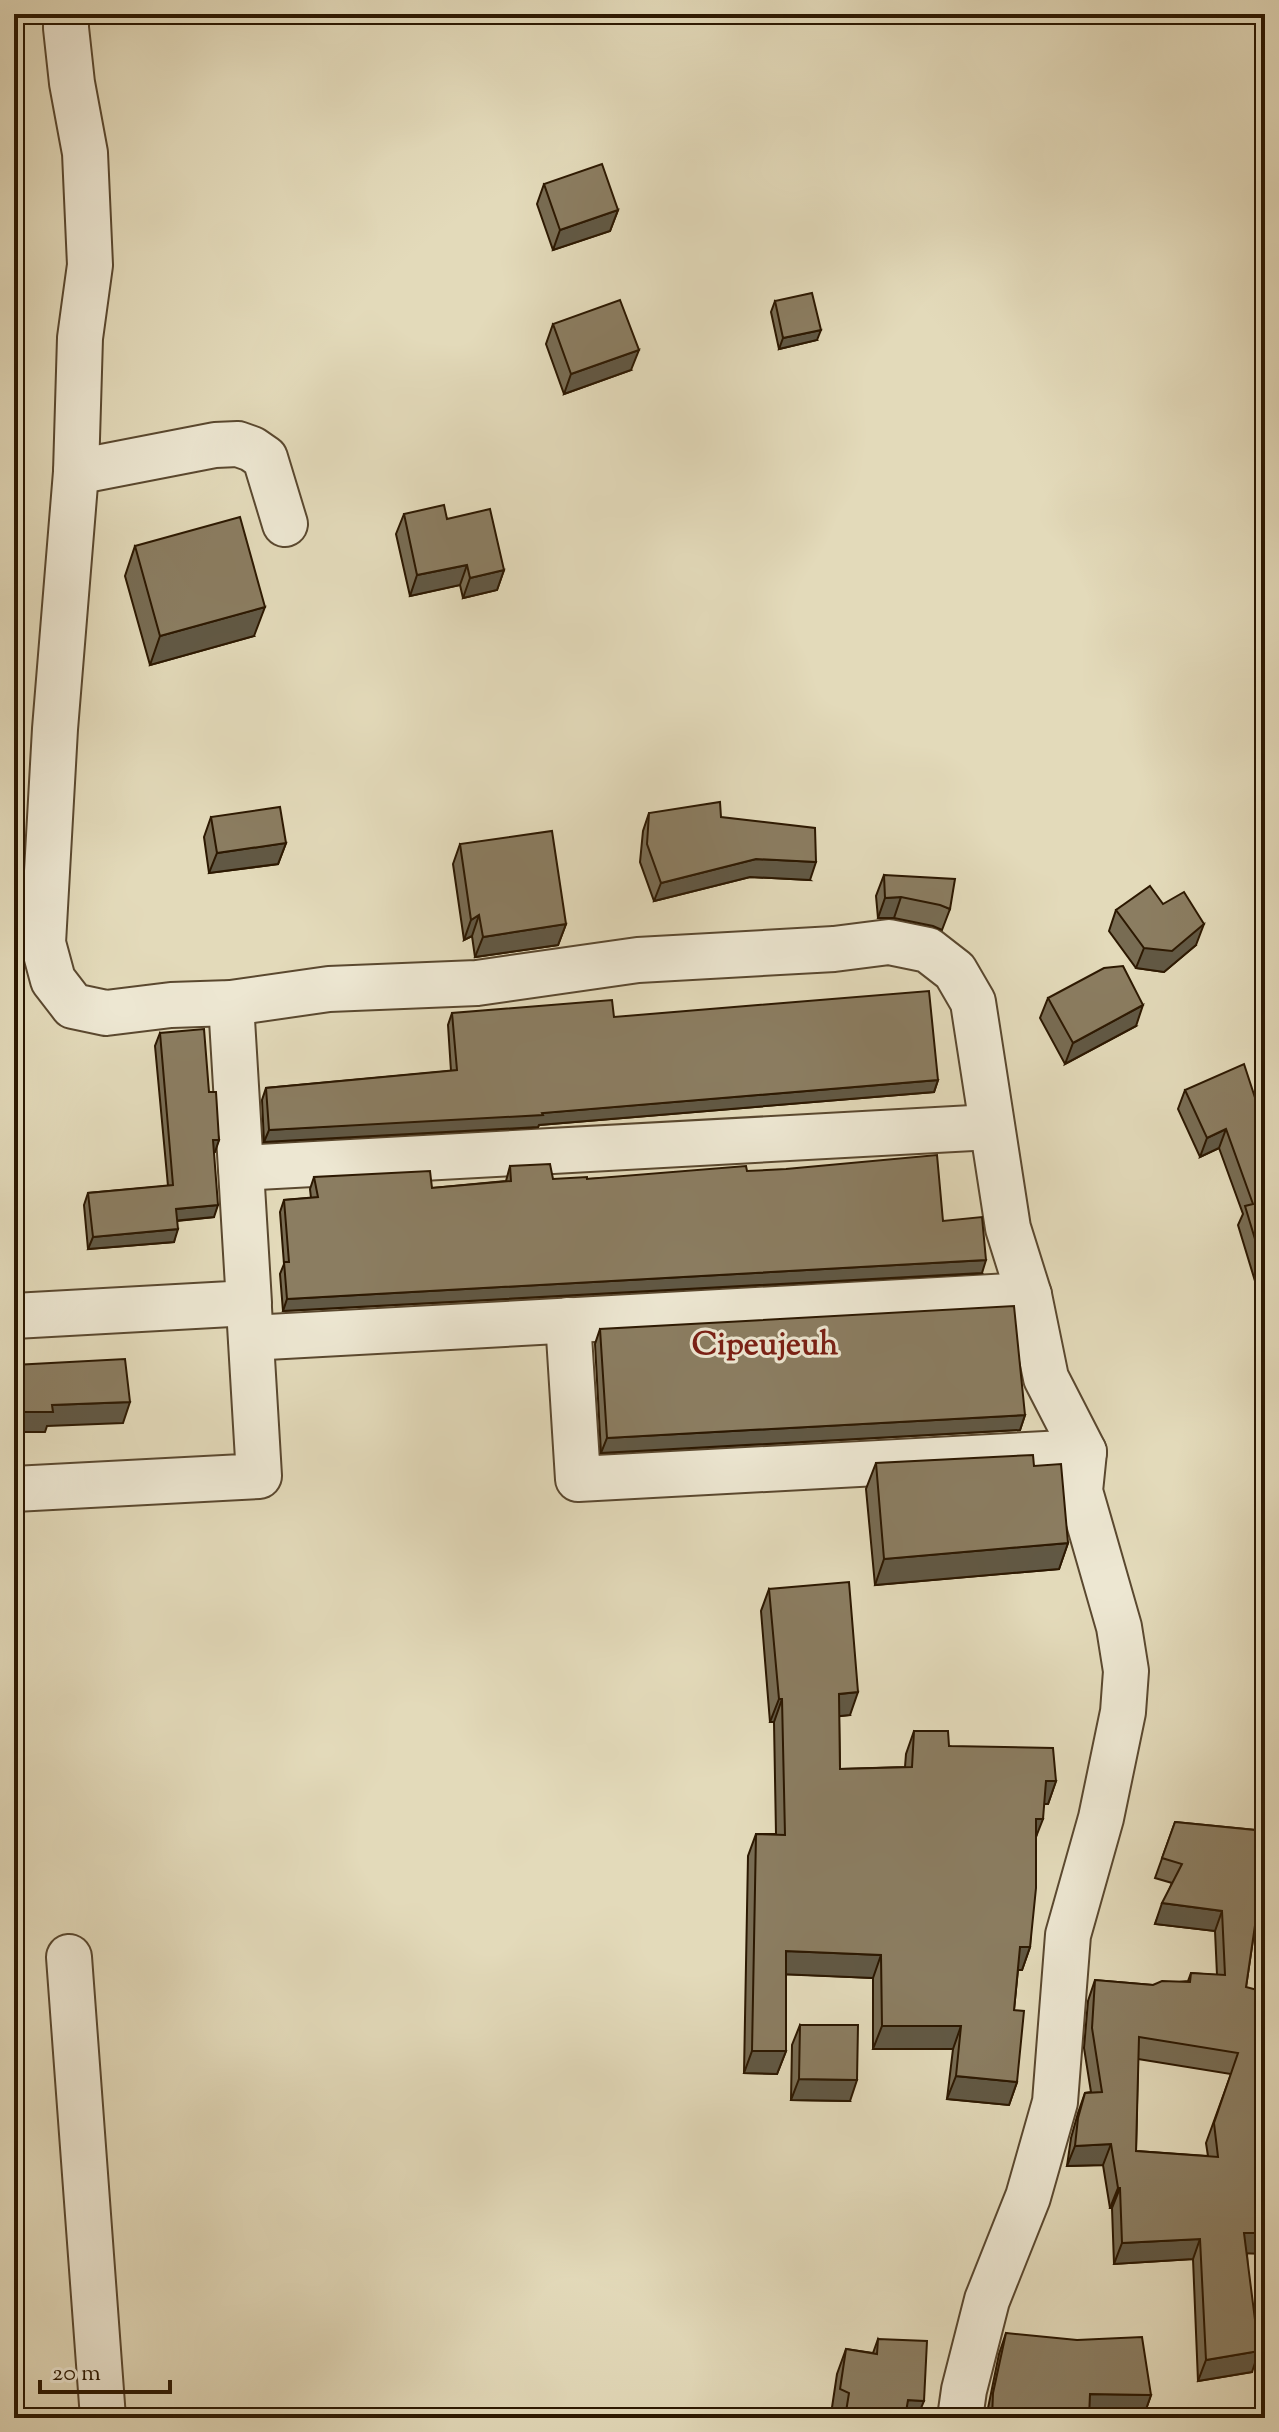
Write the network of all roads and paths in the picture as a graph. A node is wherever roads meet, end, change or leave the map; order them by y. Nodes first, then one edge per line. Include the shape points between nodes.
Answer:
1 (66, 14) edge
2 (76, 472) junction
3 (285, 524) dead end
4 (231, 1003) junction
5 (991, 1127) junction
6 (241, 1168) junction
7 (1029, 1295) junction
8 (14, 1316) edge
9 (250, 1320) junction
10 (568, 1320) junction
11 (1084, 1452) junction
12 (14, 1489) edge
13 (69, 1957) dead end
14 (103, 2418) edge
15 (960, 2418) edge

1 - 2 street via 85,153 90,265 80,338
2 - 3 street via 238,444 265,458
2 - 4 street via 43,943 53,980 73,1006 106,1013
4 - 5 street via 329,989 477,983 638,960 889,942 928,950 955,971 973,1002
4 - 6 street
5 - 6 street
5 - 7 street via 1008,1228
6 - 9 street
7 - 10 street
7 - 11 street via 1046,1378
8 - 9 street
9 - 10 street
9 - 12 street via 259,1476
10 - 11 street via 578,1479
11 - 15 street via 1080,1491 1119,1627 1126,1671 1123,1712 1101,1818 1068,1935 1055,2102 1028,2197 987,2300
13 - 14 street

